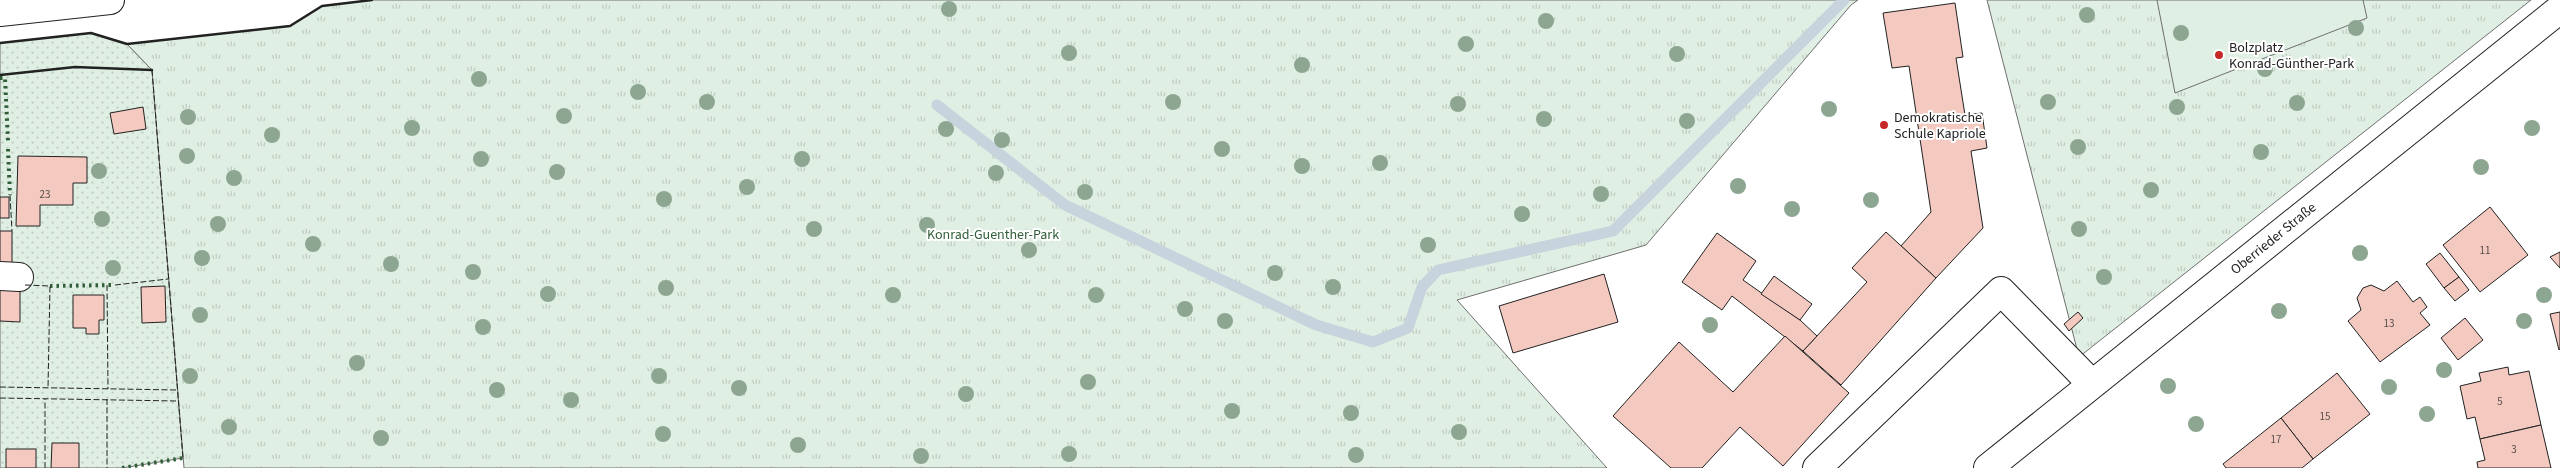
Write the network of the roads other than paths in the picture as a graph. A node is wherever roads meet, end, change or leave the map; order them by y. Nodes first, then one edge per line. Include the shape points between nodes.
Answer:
1 (110, 0) edge
2 (2560, 10) edge
3 (0, 12) edge
4 (2091, 383) junction
5 (1817, 468) edge
6 (1988, 468) edge

1 - 3 main road
2 - 4 main road, Oberrieder Straße
4 - 5 main road via 2001,291
4 - 6 main road, Oberrieder Straße

